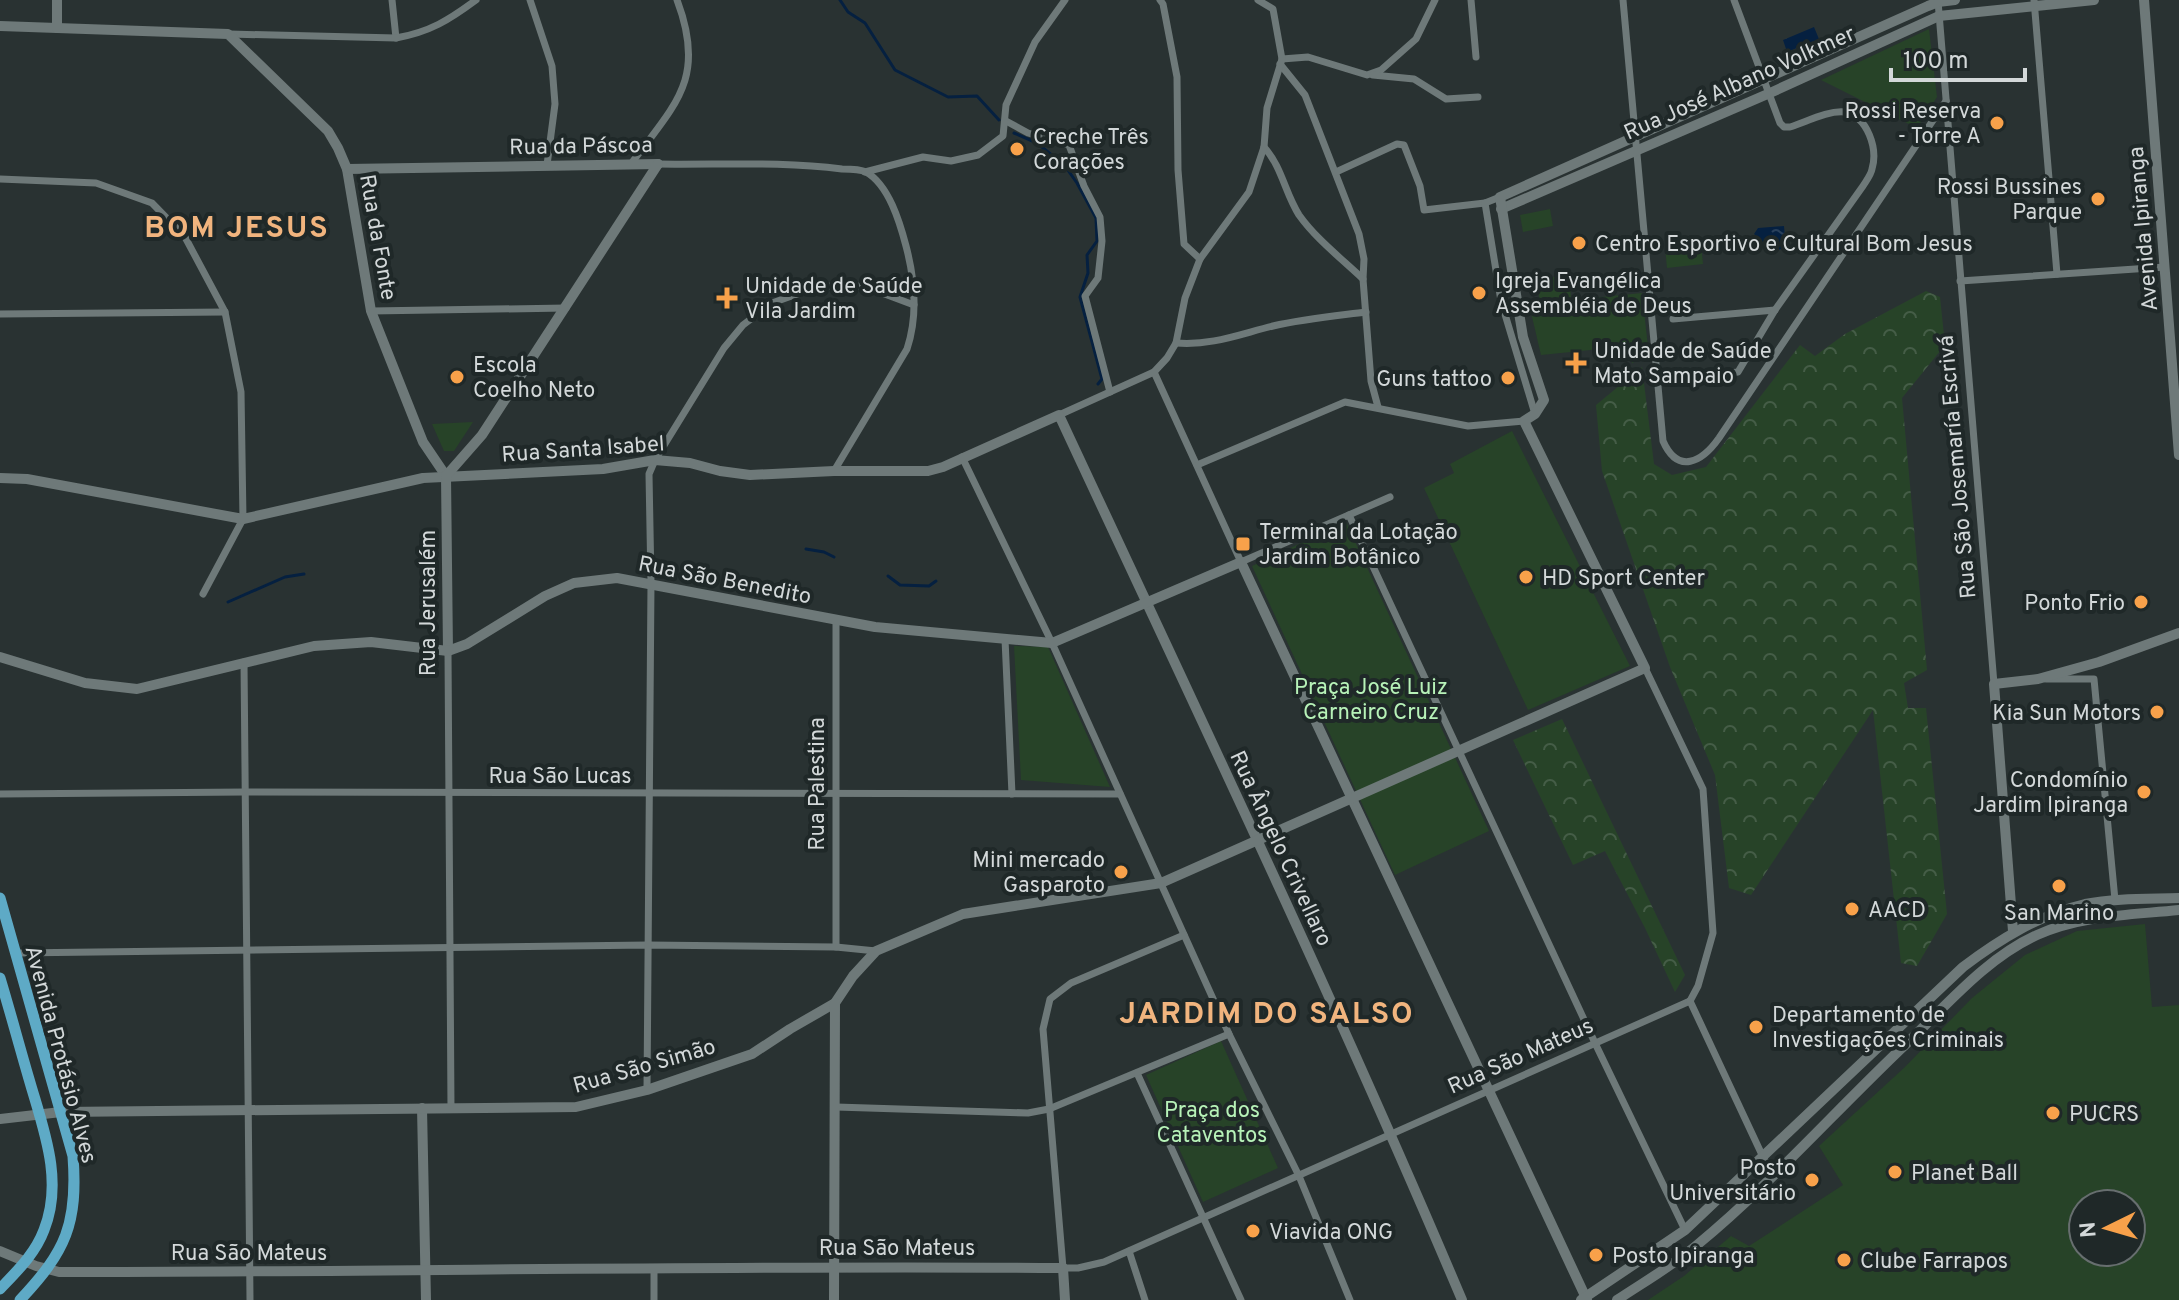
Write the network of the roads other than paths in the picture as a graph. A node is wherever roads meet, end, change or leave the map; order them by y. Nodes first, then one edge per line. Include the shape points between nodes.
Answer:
1 (57, 0) edge
2 (392, 0) edge
3 (476, 0) edge
4 (530, 0) edge
5 (677, 0) edge
6 (1065, 0) edge
7 (1160, 0) edge
8 (1258, 0) edge
9 (1435, 0) edge
10 (1471, 0) edge
11 (1623, 0) edge
12 (1734, 0) edge
13 (1955, 0) edge
14 (2094, 0) edge
15 (2144, 0) edge
16 (1938, 1) edge
17 (2034, 3) edge
18 (1939, 16) junction
19 (0, 26) edge
20 (57, 28) junction
21 (228, 34) junction
22 (396, 38) junction
23 (1834, 47) junction
24 (1476, 57) dead end
25 (1281, 61) junction
26 (1840, 61) junction
27 (1367, 75) junction
28 (1763, 78) junction
29 (1770, 93) junction
30 (1478, 97) dead end
31 (1946, 101) junction
32 (1006, 121) junction
33 (1635, 136) junction
34 (1264, 147) junction
35 (1636, 149) junction
36 (631, 164) junction
37 (658, 164) junction
38 (547, 165) junction
39 (347, 169) junction
40 (865, 172) junction
41 (1336, 172) junction
42 (0, 179) edge
43 (1500, 197) junction
44 (1485, 203) junction
45 (1501, 209) junction
46 (1200, 259) junction
47 (2165, 267) junction
48 (2057, 274) junction
49 (1363, 279) junction
50 (1960, 281) junction
51 (914, 305) junction
52 (566, 308) junction
53 (1775, 310) junction
54 (371, 311) junction
55 (225, 312) junction
56 (1366, 312) junction
57 (0, 314) edge
58 (1673, 319) dead end
59 (1176, 343) junction
60 (1154, 372) junction
61 (1678, 379) dead end
62 (1110, 392) junction
63 (1378, 407) junction
64 (1535, 414) junction
65 (1059, 415) junction
66 (1524, 421) junction
67 (2179, 455) edge
68 (962, 457) junction
69 (655, 460) junction
70 (1197, 465) junction
71 (834, 471) junction
72 (446, 476) junction
73 (0, 478) edge
74 (1390, 497) dead end
75 (1349, 515) junction
76 (243, 519) junction
77 (1241, 562) junction
78 (651, 583) junction
79 (203, 594) dead end
80 (1147, 604) junction
81 (836, 620) junction
82 (2179, 633) edge
83 (1005, 639) junction
84 (1052, 643) junction
85 (448, 651) junction
86 (0, 657) edge
87 (244, 661) junction
88 (1645, 668) junction
89 (2038, 679) junction
90 (1994, 684) junction
91 (1459, 751) junction
92 (245, 792) junction
93 (449, 792) junction
94 (649, 793) junction
95 (836, 793) junction
96 (0, 794) edge
97 (1012, 794) junction
98 (1120, 794) junction
99 (1352, 799) junction
100 (1257, 840) junction
101 (1161, 883) junction
102 (0, 898) edge
103 (2179, 898) edge
104 (2115, 900) junction
105 (2057, 913) junction
106 (2179, 913) edge
107 (2013, 931) junction
108 (1184, 935) junction
109 (648, 945) junction
110 (2016, 946) junction
111 (836, 947) junction
112 (450, 948) junction
113 (247, 951) junction
114 (876, 951) junction
115 (16, 953) junction
116 (0, 978) edge
117 (1690, 1001) junction
118 (835, 1003) junction
119 (1229, 1034) junction
120 (1595, 1043) junction
121 (1137, 1073) junction
122 (647, 1090) junction
123 (1489, 1091) junction
124 (1816, 1106) junction
125 (836, 1107) junction
126 (422, 1108) junction
127 (451, 1108) junction
128 (248, 1109) junction
129 (1049, 1109) junction
130 (61, 1112) junction
131 (39, 1115) junction
132 (0, 1119) edge
133 (1828, 1120) junction
134 (1392, 1134) junction
135 (1763, 1157) junction
136 (1299, 1176) junction
137 (1774, 1176) junction
138 (1204, 1218) junction
139 (1685, 1230) junction
140 (0, 1251) edge
141 (1129, 1251) junction
142 (26, 1261) junction
143 (835, 1266) junction
144 (654, 1268) junction
145 (1063, 1268) junction
146 (48, 1270) junction
147 (425, 1270) junction
148 (250, 1272) junction
149 (0, 1289) edge
150 (1585, 1299) edge
151 (20, 1300) edge
152 (250, 1300) edge
153 (426, 1300) edge
154 (654, 1300) edge
155 (834, 1300) edge
156 (1065, 1300) edge
157 (1145, 1300) edge
158 (1241, 1300) edge
159 (1350, 1300) edge
160 (1462, 1300) edge
161 (1617, 1300) edge

1 - 20 street
2 - 22 street
3 - 22 street via 448,21
4 - 38 street via 552,66 555,104
5 - 36 street via 688,38 686,83
6 - 32 street via 1034,43 1006,105
7 - 46 street via 1177,77 1184,244
8 - 25 street via 1273,9
9 - 27 street via 1416,39 1381,70
10 - 24 street
11 - 33 street
12 - 28 street
13 - 16 street, Rua José Albano Volkmer
14 - 17 street, Rua José Albano Volkmer
15 - 47 street, Avenida Ipiranga
16 - 18 street, Rua São Josemaría Escrivá
16 - 23 street, Rua José Albano Volkmer
17 - 18 street, Rua José Albano Volkmer
17 - 48 street
18 - 26 street, Rua José Albano Volkmer
18 - 31 street, Rua São Josemaría Escrivá
19 - 20 street
20 - 21 street
21 - 22 street
21 - 39 street, Rua da Fonte via 328,131
23 - 26 street
23 - 28 street, Rua José Albano Volkmer
25 - 27 street via 1308,57
25 - 34 street via 1267,108
25 - 41 street via 1305,95
26 - 29 street, Rua José Albano Volkmer
27 - 30 street via 1414,79 1446,99
28 - 29 street
28 - 33 street, Rua José Albano Volkmer
29 - 35 street, Rua José Albano Volkmer
29 - 53 street via 1784,127 1847,112 1871,135 1874,150 1863,186
31 - 35 street via 1714,446 1697,461 1668,453 1663,441
31 - 50 street, Rua São Josemaría Escrivá
32 - 40 street via 1003,136 978,155 951,161 923,157
32 - 62 street via 1069,145 1100,217 1098,278 1085,296
33 - 35 street
33 - 43 street, Rua José Albano Volkmer
34 - 46 street via 1249,192
34 - 49 street via 1299,214
35 - 45 street, Rua José Albano Volkmer
36 - 37 street, Rua da Páscoa
36 - 38 street, Rua da Páscoa
37 - 40 street, Rua da Páscoa via 815,165
37 - 52 street
38 - 39 street, Rua da Páscoa
39 - 54 street, Rua da Fonte
40 - 51 street via 886,192 899,221
41 - 44 street via 1404,145 1424,210
41 - 49 street via 1359,234
42 - 55 street via 96,183 152,203 185,237
43 - 44 street
43 - 45 street
44 - 64 street via 1501,301
45 - 64 street via 1523,337 1544,400
46 - 59 street
47 - 48 street
47 - 67 street, Avenida Ipiranga
48 - 50 street
49 - 56 street
50 - 90 street, Rua São Josemaría Escrivá
51 - 69 street via 849,284 814,288 772,303 724,348
51 - 71 street via 907,349
52 - 54 street
52 - 72 street via 482,435
53 - 58 street
53 - 61 street via 1738,372
54 - 72 street, Rua da Fonte via 423,442
55 - 57 street
55 - 76 street via 241,392
56 - 59 street via 1273,326 1224,341
56 - 63 street
59 - 60 street
60 - 62 street, Rua Santa Isabel
60 - 70 street
62 - 65 street, Rua Santa Isabel
63 - 66 street via 1468,426
63 - 70 street via 1345,402
64 - 66 street
65 - 68 street, Rua Santa Isabel
65 - 80 street, Rua Ângelo Crivellaro
66 - 88 street
68 - 71 street, Rua Santa Isabel via 928,471
68 - 84 street
69 - 71 street, Rua Santa Isabel via 750,475
69 - 72 street, Rua Santa Isabel via 603,469
69 - 78 street via 649,474
70 - 77 street
72 - 76 street, Rua Santa Isabel
72 - 85 street, Rua Jerusalém
73 - 76 street, Rua Santa Isabel
74 - 75 street, Rua São Benedito
75 - 77 street, Rua São Benedito
75 - 91 street
76 - 79 street
77 - 80 street, Rua São Benedito
77 - 99 street
78 - 81 street, Rua São Benedito
78 - 85 street, Rua São Benedito via 617,578 574,583
78 - 94 street
80 - 84 street, Rua São Benedito
80 - 100 street, Rua Ângelo Crivellaro
81 - 83 street, Rua São Benedito
81 - 95 street, Rua Palestina
82 - 89 street
83 - 84 street, Rua São Benedito
83 - 97 street
84 - 98 street
85 - 87 street via 371,642 314,646
85 - 93 street, Rua Jerusalém
86 - 87 street via 85,683 137,689
87 - 92 street
88 - 91 street, Rua São Simão
88 - 117 street via 1703,789 1713,933
89 - 90 street
89 - 104 street via 2094,679
90 - 107 street, Rua São Josemaría Escrivá
91 - 99 street, Rua São Simão
91 - 120 street
92 - 93 street, Rua São Lucas
92 - 96 street, Rua São Lucas
92 - 113 street
93 - 94 street, Rua São Lucas
93 - 112 street, Rua Jerusalém
94 - 95 street, Rua São Lucas
94 - 109 street
95 - 97 street, Rua São Lucas
95 - 111 street, Rua Palestina
97 - 98 street, Rua São Lucas
98 - 101 street
99 - 100 street, Rua São Simão
99 - 123 street
100 - 101 street, Rua São Simão
100 - 134 street, Rua Ângelo Crivellaro
101 - 108 street
101 - 114 street, Rua São Simão via 963,914
102 - 115 main road, Avenida Protásio Alves
103 - 104 street
104 - 105 street
105 - 107 street
105 - 110 street
106 - 110 street via 2086,920
107 - 124 street via 1963,967
108 - 119 street
108 - 129 street via 1071,983 1050,999 1043,1029
109 - 111 street
109 - 112 street
109 - 122 street
110 - 133 street
111 - 114 street
112 - 113 street
112 - 127 street, Rua Jerusalém
113 - 115 street
113 - 128 street
114 - 118 street, Rua São Simão
115 - 130 main road, Avenida Protásio Alves
116 - 131 main road, Avenida Protásio Alves
117 - 120 street, Rua São Mateus
117 - 135 street
118 - 122 street, Rua São Simão via 752,1054
118 - 125 street
119 - 121 street
119 - 136 street
120 - 123 street, Rua São Mateus
120 - 139 street
121 - 129 street
121 - 138 street
122 - 127 street, Rua São Simão via 576,1107
123 - 134 street, Rua São Mateus
123 - 150 street
124 - 133 street
124 - 135 street
125 - 129 street via 1028,1113
125 - 143 street
126 - 127 street, Rua São Simão
126 - 128 street, Rua São Simão
126 - 147 street
128 - 130 street, Rua São Simão
128 - 148 street
129 - 145 street
130 - 131 street, Rua São Simão
130 - 146 main road, Avenida Protásio Alves via 75,1188 69,1229
131 - 132 street, Rua São Simão
131 - 142 main road, Avenida Protásio Alves via 53,1192 44,1231
133 - 137 street
134 - 136 street, Rua São Mateus
134 - 160 street, Rua Ângelo Crivellaro
135 - 137 street
135 - 139 street
136 - 138 street, Rua São Mateus
136 - 159 street
137 - 161 street via 1696,1247
138 - 141 street, Rua São Mateus
138 - 158 street
139 - 150 street
140 - 142 street, Rua São Mateus
141 - 145 street, Rua São Mateus via 1104,1262
141 - 157 street
142 - 146 street, Rua São Mateus
142 - 149 main road, Avenida Protásio Alves
143 - 144 street, Rua São Mateus
143 - 145 street, Rua São Mateus
143 - 155 street
144 - 147 street, Rua São Mateus
144 - 154 street
145 - 156 street
146 - 148 street, Rua São Mateus
146 - 151 main road, Avenida Protásio Alves
147 - 148 street, Rua São Mateus
147 - 153 street
148 - 152 street

